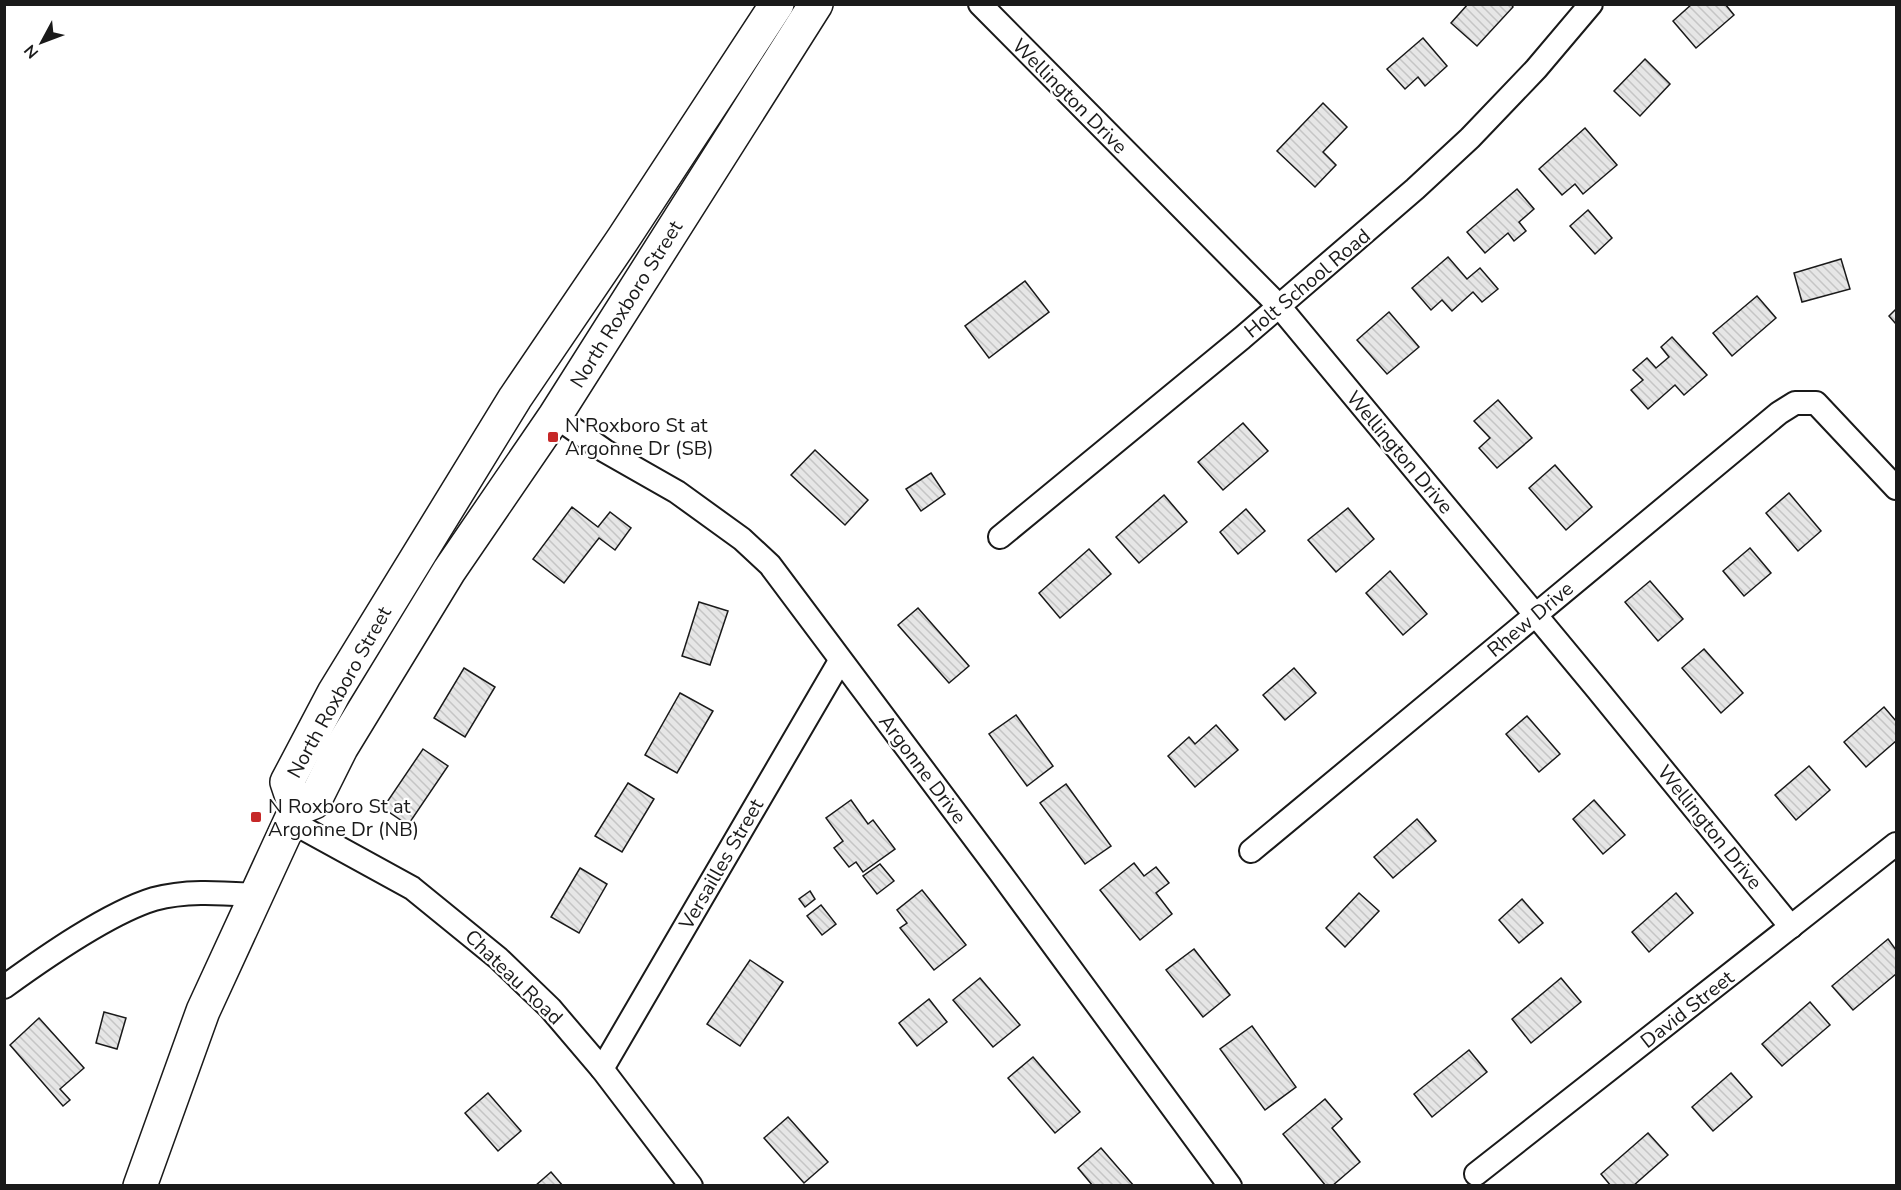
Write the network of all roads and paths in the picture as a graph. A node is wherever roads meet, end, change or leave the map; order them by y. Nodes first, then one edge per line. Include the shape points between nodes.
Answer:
1 (777, 4) edge
2 (816, 4) edge
3 (980, 4) edge
4 (1580, 9) edge
5 (623, 239) junction
6 (1279, 306) junction
7 (515, 398) junction
8 (555, 416) junction
9 (1896, 488) edge
10 (1000, 537) dead end
11 (449, 571) junction
12 (1535, 614) junction
13 (840, 661) junction
14 (293, 814) junction
15 (1896, 844) edge
16 (1251, 851) dead end
17 (255, 895) junction
18 (1791, 927) junction
19 (4, 987) edge
20 (602, 1069) junction
21 (1476, 1174) dead end
22 (140, 1185) edge
23 (691, 1185) edge
24 (1230, 1185) edge

1 - 5 highway, North Roxboro Street
2 - 8 highway, North Roxboro Street
3 - 6 street, Wellington Drive
4 - 6 street, Holt School Road via 1536,69 1470,138
5 - 7 highway, North Roxboro Street
5 - 8 highway via 628,260 544,392
6 - 10 street, Holt School Road
6 - 12 street, Wellington Drive
7 - 11 highway via 519,430 456,532
7 - 14 highway, North Roxboro Street via 329,703 286,782
8 - 11 highway, North Roxboro Street
8 - 13 street, Argonne Drive via 605,451 677,492 742,539 782,578
9 - 12 street, Rhew Drive via 1816,403 1795,403
11 - 14 highway, North Roxboro Street via 341,748 314,802
12 - 16 street, Rhew Drive
12 - 18 street, Wellington Drive
13 - 20 street, Versailles Street
13 - 24 street, Argonne Drive
14 - 17 highway
14 - 20 street, Chateau Road via 412,888 463,928 550,1008
15 - 18 street, David Street
17 - 19 street via 215,893 156,899 87,933
17 - 22 highway via 203,1011
18 - 21 street, David Street
20 - 23 street, Chateau Road

